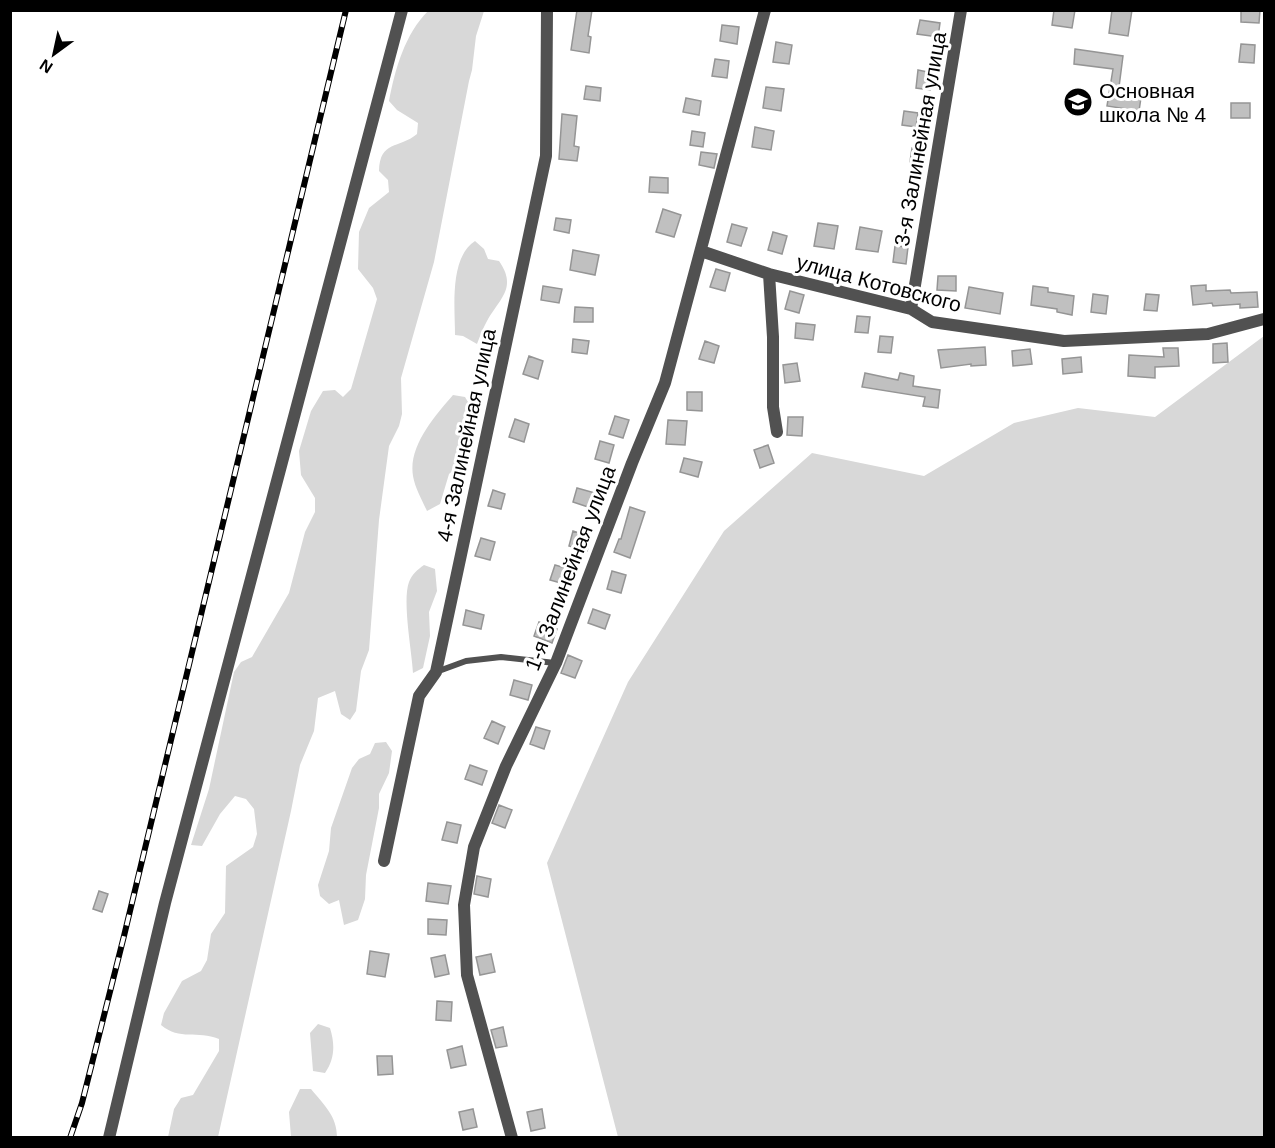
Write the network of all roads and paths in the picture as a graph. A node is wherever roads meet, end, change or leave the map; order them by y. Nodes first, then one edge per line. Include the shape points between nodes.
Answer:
1 (402, 10) edge
2 (548, 10) edge
3 (765, 10) edge
4 (961, 10) edge
5 (701, 251) junction
6 (769, 274) junction
7 (911, 309) junction
8 (1264, 319) edge
9 (777, 432) dead end
10 (556, 663) junction
11 (436, 672) junction
12 (384, 861) dead end
13 (109, 1137) edge
14 (512, 1137) edge

1 - 13 street via 165,903
2 - 11 street, 4-я Залинейная улица via 546,156
3 - 5 street, 1-я Залинейная улица
4 - 7 street, 3-я Залинейная улица
5 - 6 street, улица Котовского
5 - 10 street, 1-я Залинейная улица via 665,383
6 - 7 street, улица Котовского
6 - 9 street, улица Котовского
7 - 8 street, улица Котовского via 932,322 1064,340 1208,334
10 - 11 lane via 501,657 466,661
10 - 14 street, 1-я Залинейная улица via 506,766 474,847 464,905 467,975
11 - 12 street, 4-я Залинейная улица via 419,696

